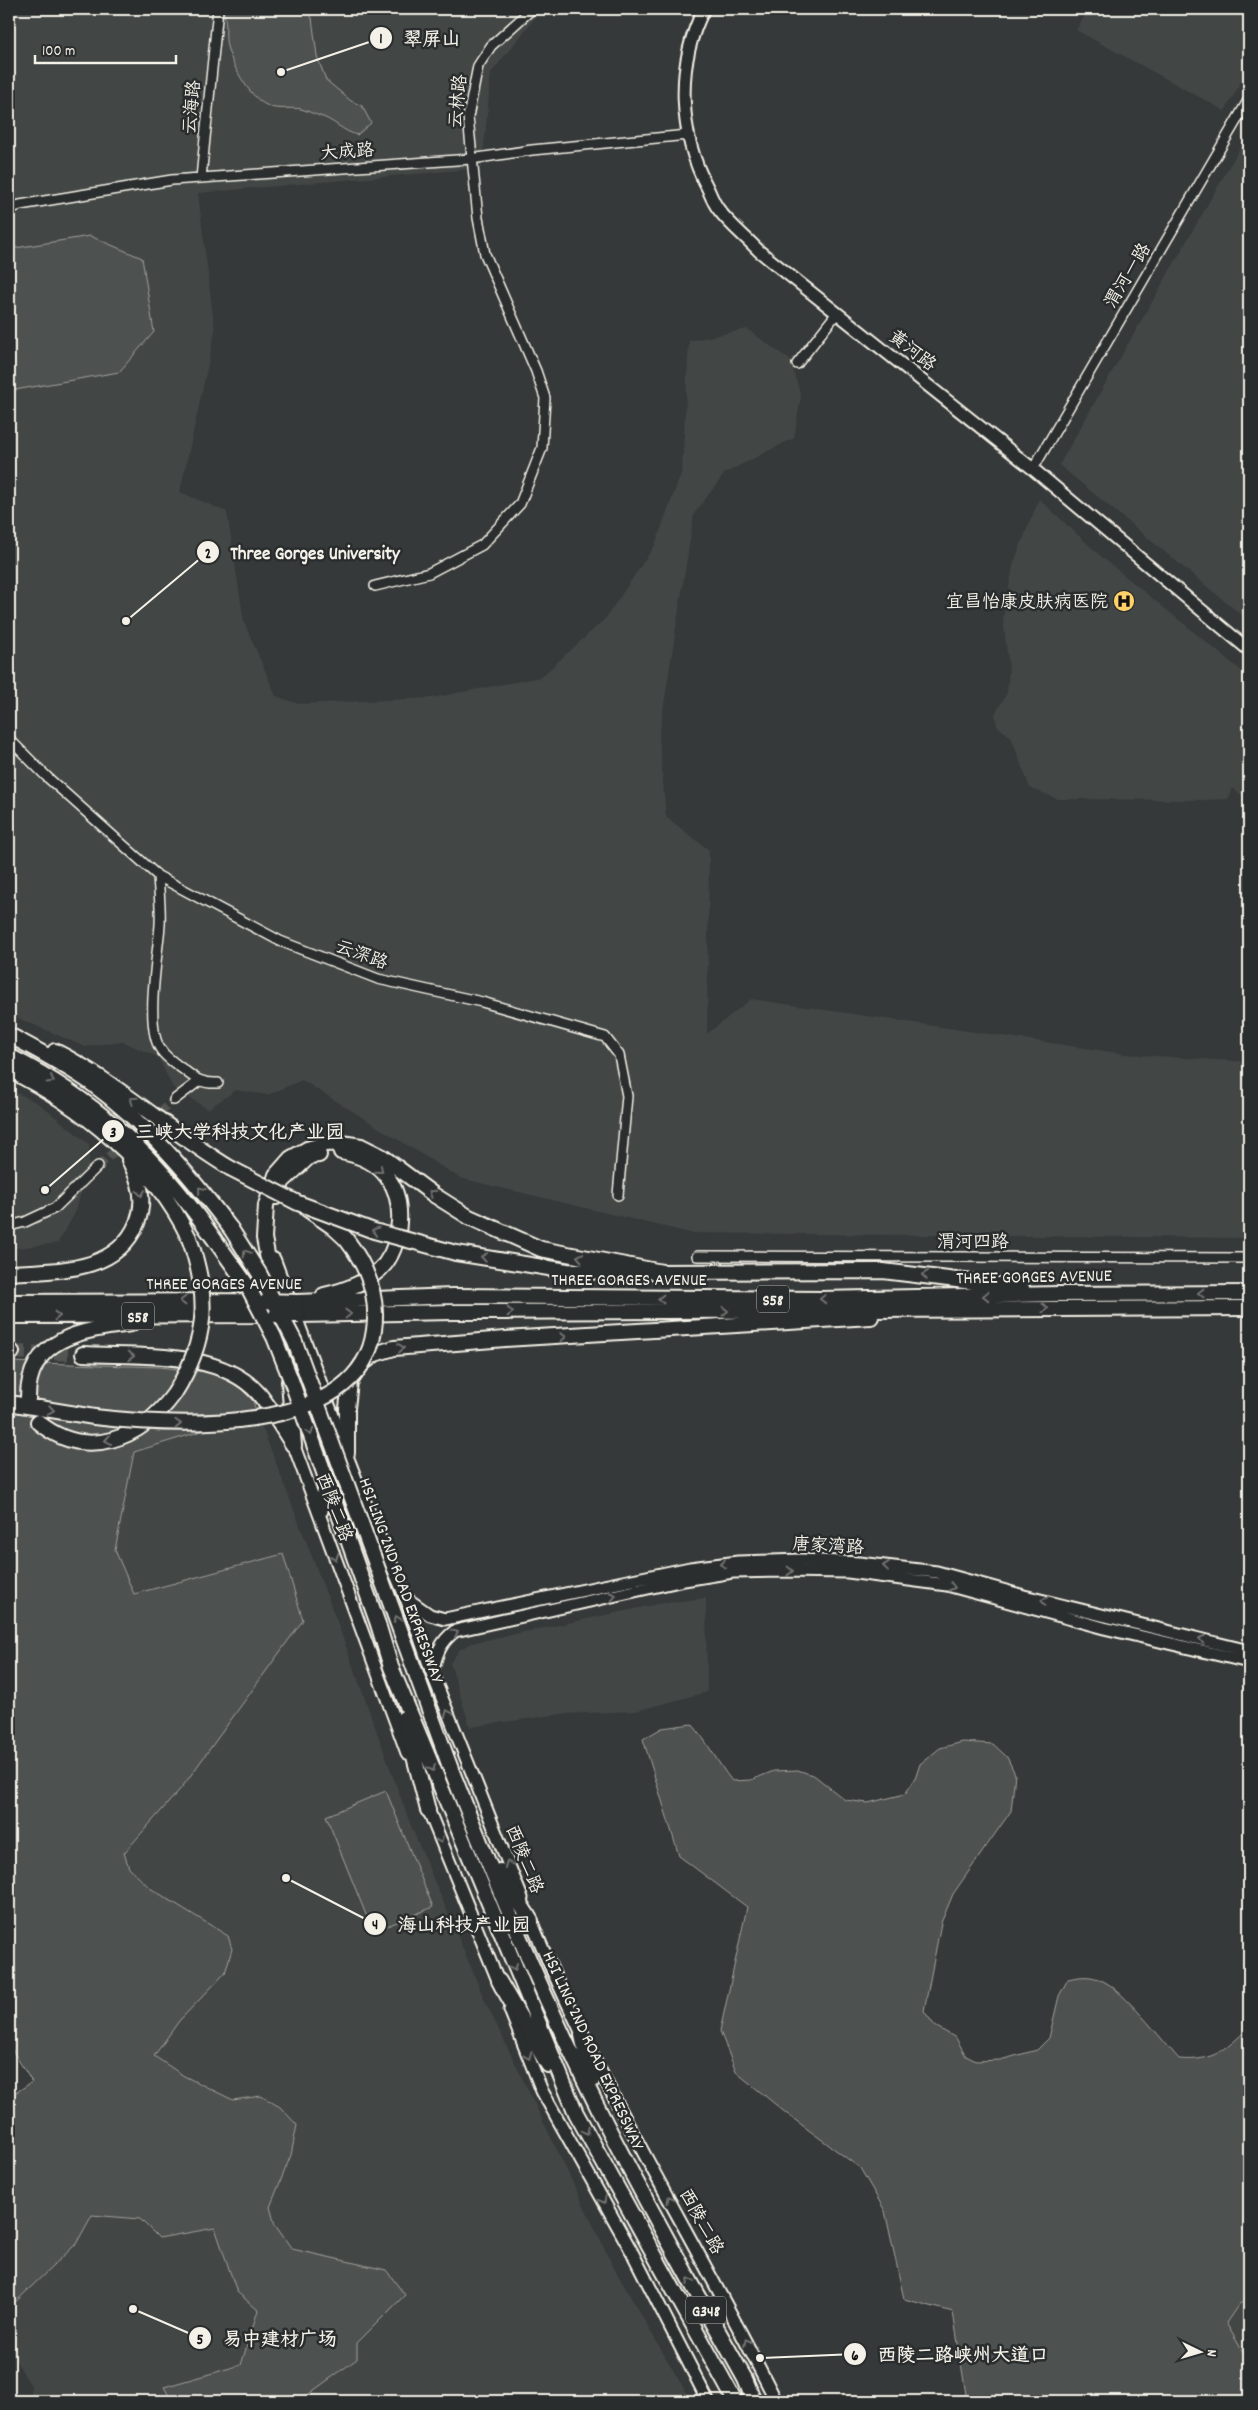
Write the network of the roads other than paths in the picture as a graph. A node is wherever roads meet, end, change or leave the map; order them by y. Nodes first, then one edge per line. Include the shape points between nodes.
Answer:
1 (218, 9) edge
2 (532, 9) edge
3 (704, 9) edge
4 (1249, 99) edge
5 (688, 135) junction
6 (471, 158) junction
7 (201, 178) junction
8 (9, 209) edge
9 (837, 313) junction
10 (797, 364) dead end
11 (1032, 469) junction
12 (375, 586) dead end
13 (1249, 650) edge
14 (9, 739) edge
15 (158, 876) junction
16 (9, 1035) edge
17 (28, 1046) junction
18 (9, 1056) edge
19 (9, 1070) edge
20 (199, 1081) junction
21 (218, 1083) dead end
22 (174, 1100) tunnel mouth
23 (108, 1138) junction
24 (98, 1166) tunnel mouth
25 (618, 1195) dead end
26 (298, 1203) junction
27 (9, 1226) edge
28 (697, 1256) dead end
29 (1249, 1258) edge
30 (662, 1272) junction
31 (9, 1273) edge
32 (1249, 1293) edge
33 (1060, 1294) junction
34 (9, 1302) edge
35 (267, 1308) junction
36 (298, 1308) junction
37 (964, 1308) junction
38 (1249, 1308) edge
39 (9, 1316) edge
40 (224, 1316) junction
41 (83, 1354) tunnel mouth
42 (289, 1374) junction
43 (28, 1399) dead end
44 (9, 1403) edge
45 (333, 1420) joint
46 (38, 1422) dead end
47 (294, 1446) junction
48 (347, 1453) junction
49 (366, 1502) junction
50 (326, 1532) junction
51 (406, 1598) junction
52 (1249, 1650) edge
53 (1249, 1662) edge
54 (391, 1667) junction
55 (432, 1673) junction
56 (428, 1810) junction
57 (478, 1836) junction
58 (531, 1922) junction
59 (499, 1981) junction
60 (582, 2035) junction
61 (598, 2108) junction
62 (576, 2113) junction
63 (708, 2401) edge
64 (735, 2401) edge
65 (754, 2401) edge
66 (776, 2401) edge

1 - 7 street, 云海路
2 - 6 street, 云林路 via 491,46 478,66 468,117
3 - 5 main road, 黄河路 via 690,46 685,76
4 - 11 street, 渭河一路
5 - 6 street, 大成路
5 - 9 main road, 黄河路 via 698,169 718,210 759,251
6 - 7 street, 大成路
6 - 12 street, 云林路 via 485,254 545,398 542,448 520,504 482,545 429,573
7 - 8 street, 大成路 via 172,180
9 - 10 street
9 - 11 main road, 黄河路
11 - 13 main road, 黄河路
14 - 15 street, 云深路
15 - 20 street via 160,923 153,1026 160,1050
15 - 25 street, 云深路 via 280,941 378,979 482,1002 605,1037 619,1055 627,1096
16 - 17 highway, HSI LING 2ND ROAD EXPRESSWAY
26 -> 17 highway, bridge via 200,1150 82,1065 53,1050
57 -> 17 highway, HSI LING 2ND ROAD EXPRESSWAY, bridge via 295,1342 259,1273 231,1229 173,1156 91,1083
18 -> 42 highway, HSI LING 2ND ROAD EXPRESSWAY, bridge via 63,1086 113,1124 173,1183 247,1285
19 - 23 highway via 38,1086
20 - 21 street
20 - 22 street
23 -> 31 highway via 127,1158 142,1194 141,1212 127,1241 98,1262 56,1270
23 -> 46 highway, bridge via 152,1179 174,1208 189,1238 202,1284 204,1314 199,1343 174,1394 141,1428 113,1440 82,1441 63,1437
24 - 27 street via 55,1208
30 -> 26 highway, bridge via 568,1271 456,1253 374,1231
44 -> 26 highway, bridge via 94,1417 170,1424 265,1415 332,1394 360,1369 372,1342 376,1320 370,1280 357,1252 346,1239
28 - 29 street, 渭河四路
33 -> 30 highway via 883,1271
30 -> 42 highway via 541,1250 469,1217 361,1146 325,1144 291,1158 276,1175 266,1205 264,1238
32 -> 33 highway, THREE GORGES AVENUE / S58
33 -> 36 highway, THREE GORGES AVENUE / S58 via 821,1299 453,1296
35 -> 34 highway, THREE GORGES AVENUE / S58
35 - 36 highway, THREE GORGES AVENUE / S58, bridge
35 - 40 highway, THREE GORGES AVENUE / S58
36 -> 37 highway, THREE GORGES AVENUE / S58
45 -> 36 highway via 272,1258 271,1229 274,1202 283,1181 310,1156 334,1151 357,1155 387,1176 395,1190 399,1217 397,1240 385,1264 368,1278
37 -> 38 highway, THREE GORGES AVENUE / S58
48 -> 37 highway via 350,1382 362,1364 375,1354 394,1348 832,1321
39 -> 40 highway, THREE GORGES AVENUE / S58
40 - 43 highway via 132,1324 76,1333 54,1343 39,1359 28,1384
41 -> 47 highway via 176,1358 219,1366 240,1377 259,1394
42 - 47 highway
42 -> 54 highway, HSI LING 2ND ROAD EXPRESSWAY, bridge
45 - 48 main road, 西陵二路
47 - 50 main road, 西陵二路
48 - 49 main road, 西陵二路
49 - 50 main road via 349,1482 341,1480 326,1486 321,1506
49 - 51 main road, 西陵二路
50 -> 56 main road, 西陵二路
52 -> 51 main road, 唐家湾路 via 937,1572 859,1563 771,1561 690,1568 445,1618 430,1615
51 - 55 main road, 西陵二路
55 -> 53 main road, 唐家湾路 via 438,1650 446,1637 455,1631 684,1580 733,1572 783,1571 876,1574 947,1585 1104,1628
54 - 56 highway
54 -> 62 highway, HSI LING 2ND ROAD EXPRESSWAY
58 -> 55 main road, 西陵二路
56 -> 59 main road, 西陵二路
57 - 58 highway
57 - 61 highway, HSI LING 2ND ROAD EXPRESSWAY
58 - 60 main road, 西陵二路
59 - 62 highway
59 -> 63 main road, 西陵二路 via 542,2091 632,2252
60 - 61 highway
66 -> 60 main road, 西陵二路 via 737,2322
65 -> 61 highway, HSI LING 2ND ROAD EXPRESSWAY / G348
62 -> 64 highway, HSI LING 2ND ROAD EXPRESSWAY / G348

